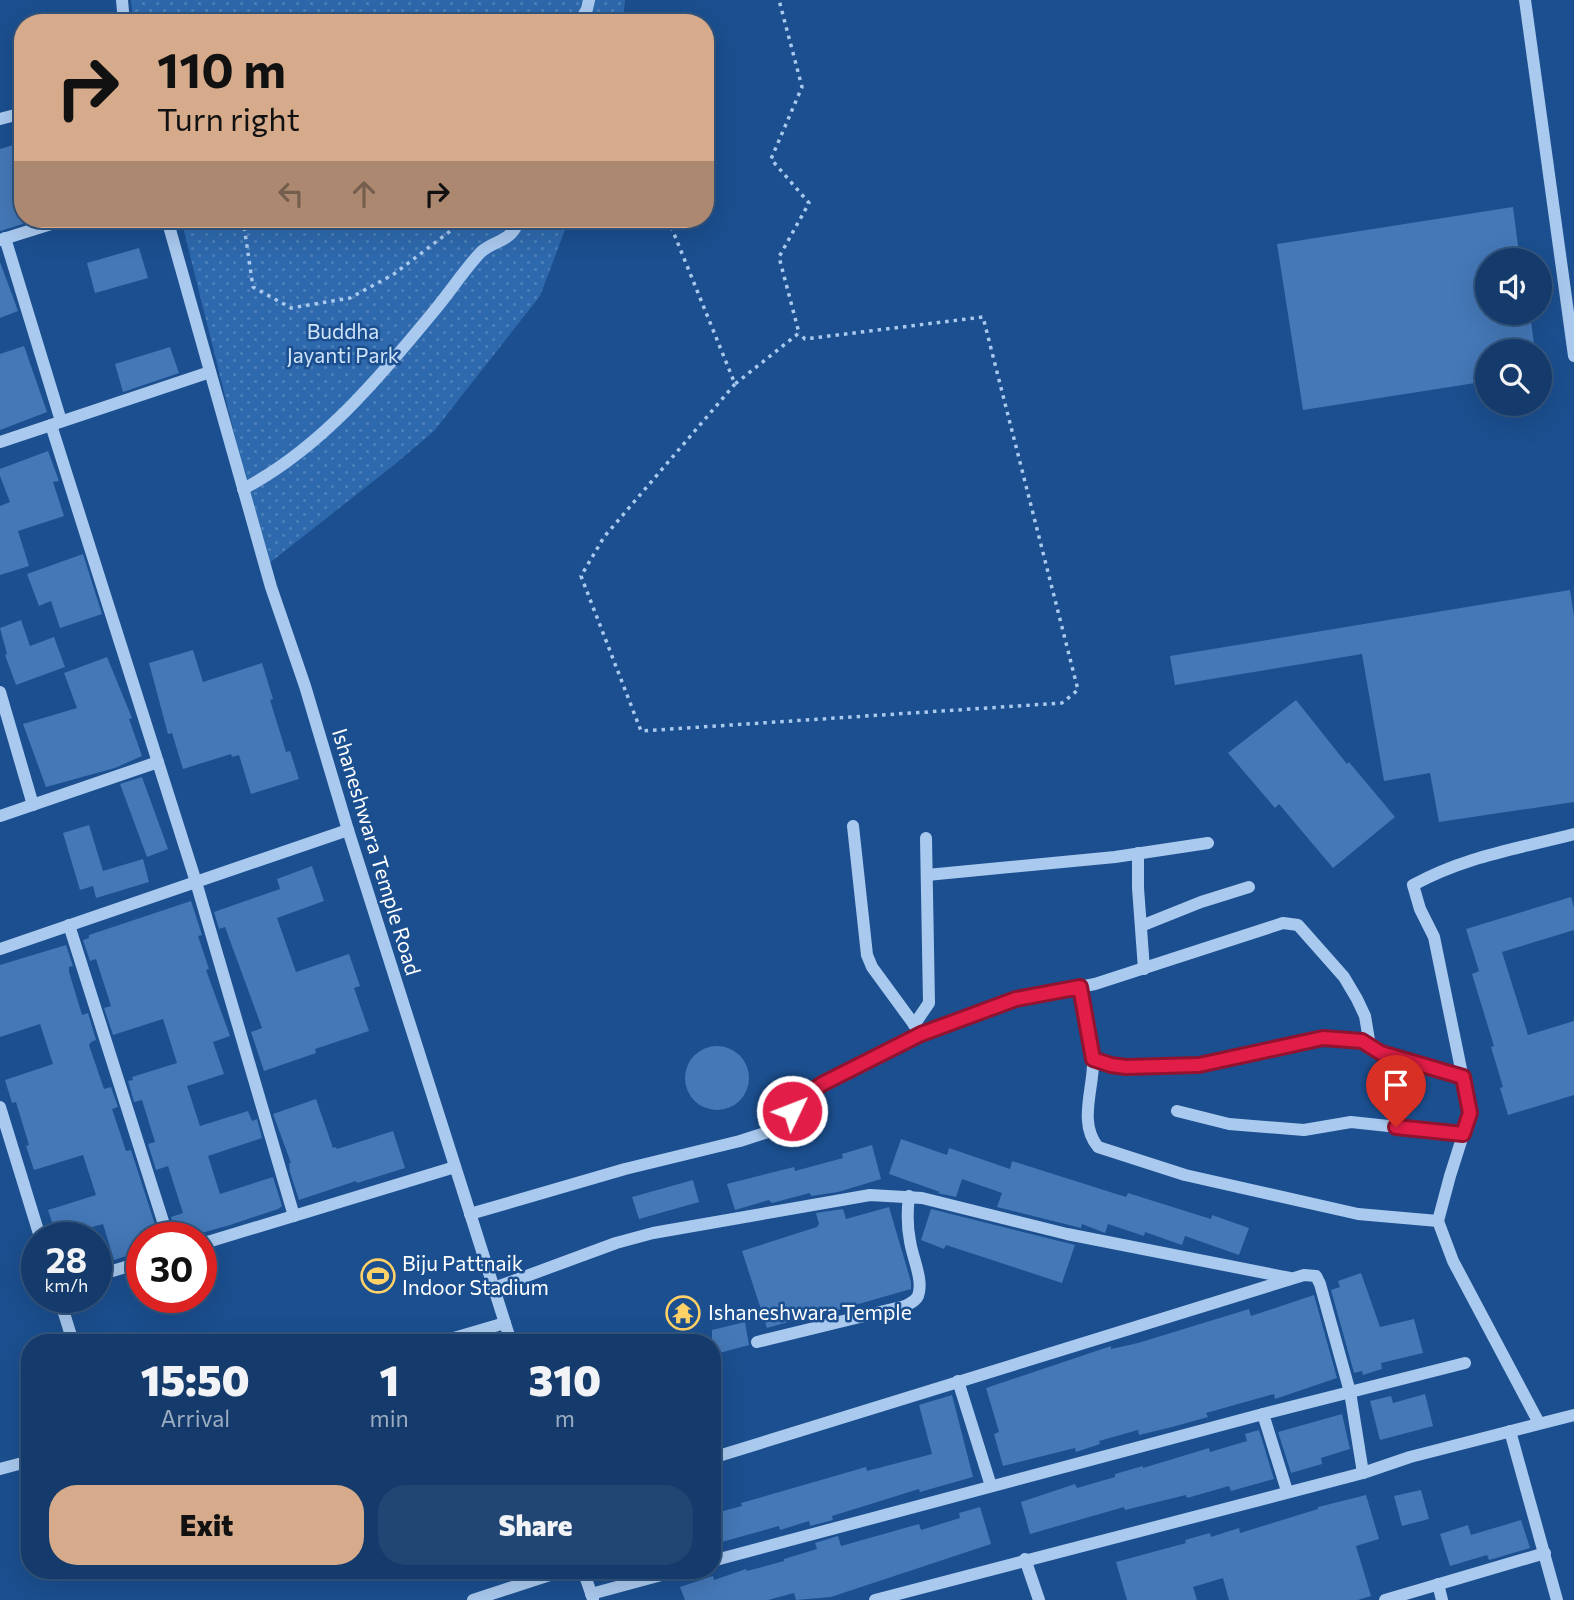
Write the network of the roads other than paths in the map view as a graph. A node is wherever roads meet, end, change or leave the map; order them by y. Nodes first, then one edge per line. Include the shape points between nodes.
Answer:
1 (1525, 0) edge
2 (38, 228) edge
3 (170, 228) edge
4 (516, 228) edge
5 (3, 239) edge
6 (1574, 356) edge
7 (210, 372) junction
8 (56, 423) junction
9 (0, 442) edge
10 (243, 489) junction
11 (0, 692) edge
12 (158, 762) junction
13 (33, 805) junction
14 (0, 816) edge
15 (853, 827) dead end
16 (348, 830) junction
17 (1574, 834) edge
18 (926, 838) dead end
19 (1208, 843) dead end
20 (1138, 853) junction
21 (927, 875) junction
22 (196, 882) junction
23 (1249, 887) dead end
24 (69, 925) junction
25 (1141, 926) junction
26 (0, 949) edge
27 (1144, 969) junction
28 (1080, 987) junction
29 (918, 1030) junction
30 (1370, 1046) junction
31 (1093, 1059) junction
32 (1463, 1077) junction
33 (1, 1110) edge
34 (1177, 1111) dead end
35 (1463, 1134) junction
36 (455, 1167) junction
37 (909, 1196) junction
38 (470, 1214) junction
39 (294, 1216) junction
40 (1438, 1221) junction
41 (35, 1222) edge
42 (162, 1222) edge
43 (217, 1239) edge
44 (1294, 1279) junction
45 (494, 1288) junction
46 (64, 1313) edge
47 (505, 1324) junction
48 (71, 1334) edge
49 (469, 1334) edge
50 (508, 1334) edge
51 (757, 1342) dead end
52 (1465, 1363) dead end
53 (958, 1381) junction
54 (1350, 1392) junction
55 (1263, 1413) junction
56 (1574, 1415) edge
57 (1539, 1423) junction
58 (1510, 1431) junction
59 (721, 1455) edge
60 (21, 1463) edge
61 (0, 1469) edge
62 (1363, 1473) junction
63 (990, 1486) junction
64 (1287, 1492) junction
65 (1545, 1553) junction
66 (721, 1559) edge
67 (1025, 1559) junction
68 (537, 1579) edge
69 (586, 1579) edge
70 (651, 1579) edge
71 (1438, 1584) junction
72 (592, 1597) edge
73 (473, 1600) edge
74 (874, 1600) edge
75 (1039, 1600) edge
76 (1385, 1600) edge
77 (1442, 1600) edge
78 (1557, 1600) edge

1 - 6 street
2 - 5 street
3 - 7 street, Ishaneshwara Temple Road
4 - 10 street via 506,239 483,250 398,356 344,411 273,473
5 - 8 street
7 - 8 street
7 - 10 street, Ishaneshwara Temple Road
8 - 9 street
8 - 12 street
10 - 16 street, Ishaneshwara Temple Road
11 - 13 street
12 - 13 street
12 - 22 street
13 - 14 street
15 - 29 street via 867,955
16 - 22 street
16 - 36 street, Ishaneshwara Temple Road
17 - 32 street via 1468,860 1413,885 1434,937
18 - 21 street
19 - 20 street
20 - 21 street
20 - 25 street
21 - 29 street via 929,1003
22 - 24 street
22 - 39 street
23 - 25 street
24 - 26 street
24 - 42 street
25 - 27 street
27 - 28 street
27 - 30 street via 1283,923 1298,925 1344,977 1365,1016
28 - 29 street via 1016,999
28 - 31 street
29 - 38 street via 822,1084 771,1131
30 - 31 street via 1362,1041 1323,1038 1199,1065 1126,1067
30 - 32 street
31 - 40 street via 1087,1126 1098,1147 1185,1175 1358,1214
32 - 35 street via 1470,1113
33 - 41 street
34 - 35 street via 1229,1124 1304,1130 1351,1122
35 - 40 street
36 - 38 street, Ishaneshwara Temple Road
36 - 39 street
37 - 44 street via 1067,1234
37 - 45 street via 870,1195 653,1233
37 - 51 street via 907,1218 919,1278 914,1301
38 - 45 street, Ishaneshwara Temple Road
39 - 43 street
40 - 57 street via 1453,1261
44 - 53 street
44 - 54 street via 1316,1276 1320,1284
45 - 47 street, Ishaneshwara Temple Road
46 - 48 street
47 - 49 street
47 - 50 street, Ishaneshwara Temple Road
52 - 54 street
53 - 59 street
53 - 63 street
54 - 55 street
54 - 62 street
55 - 63 street
55 - 64 street
56 - 57 street
57 - 58 street
58 - 62 street
58 - 65 street
60 - 61 street
62 - 64 street
63 - 66 street
64 - 67 street
65 - 71 street
65 - 78 street
67 - 74 street
67 - 75 street
68 - 73 street
69 - 72 street
70 - 72 street
71 - 76 street
71 - 77 street

